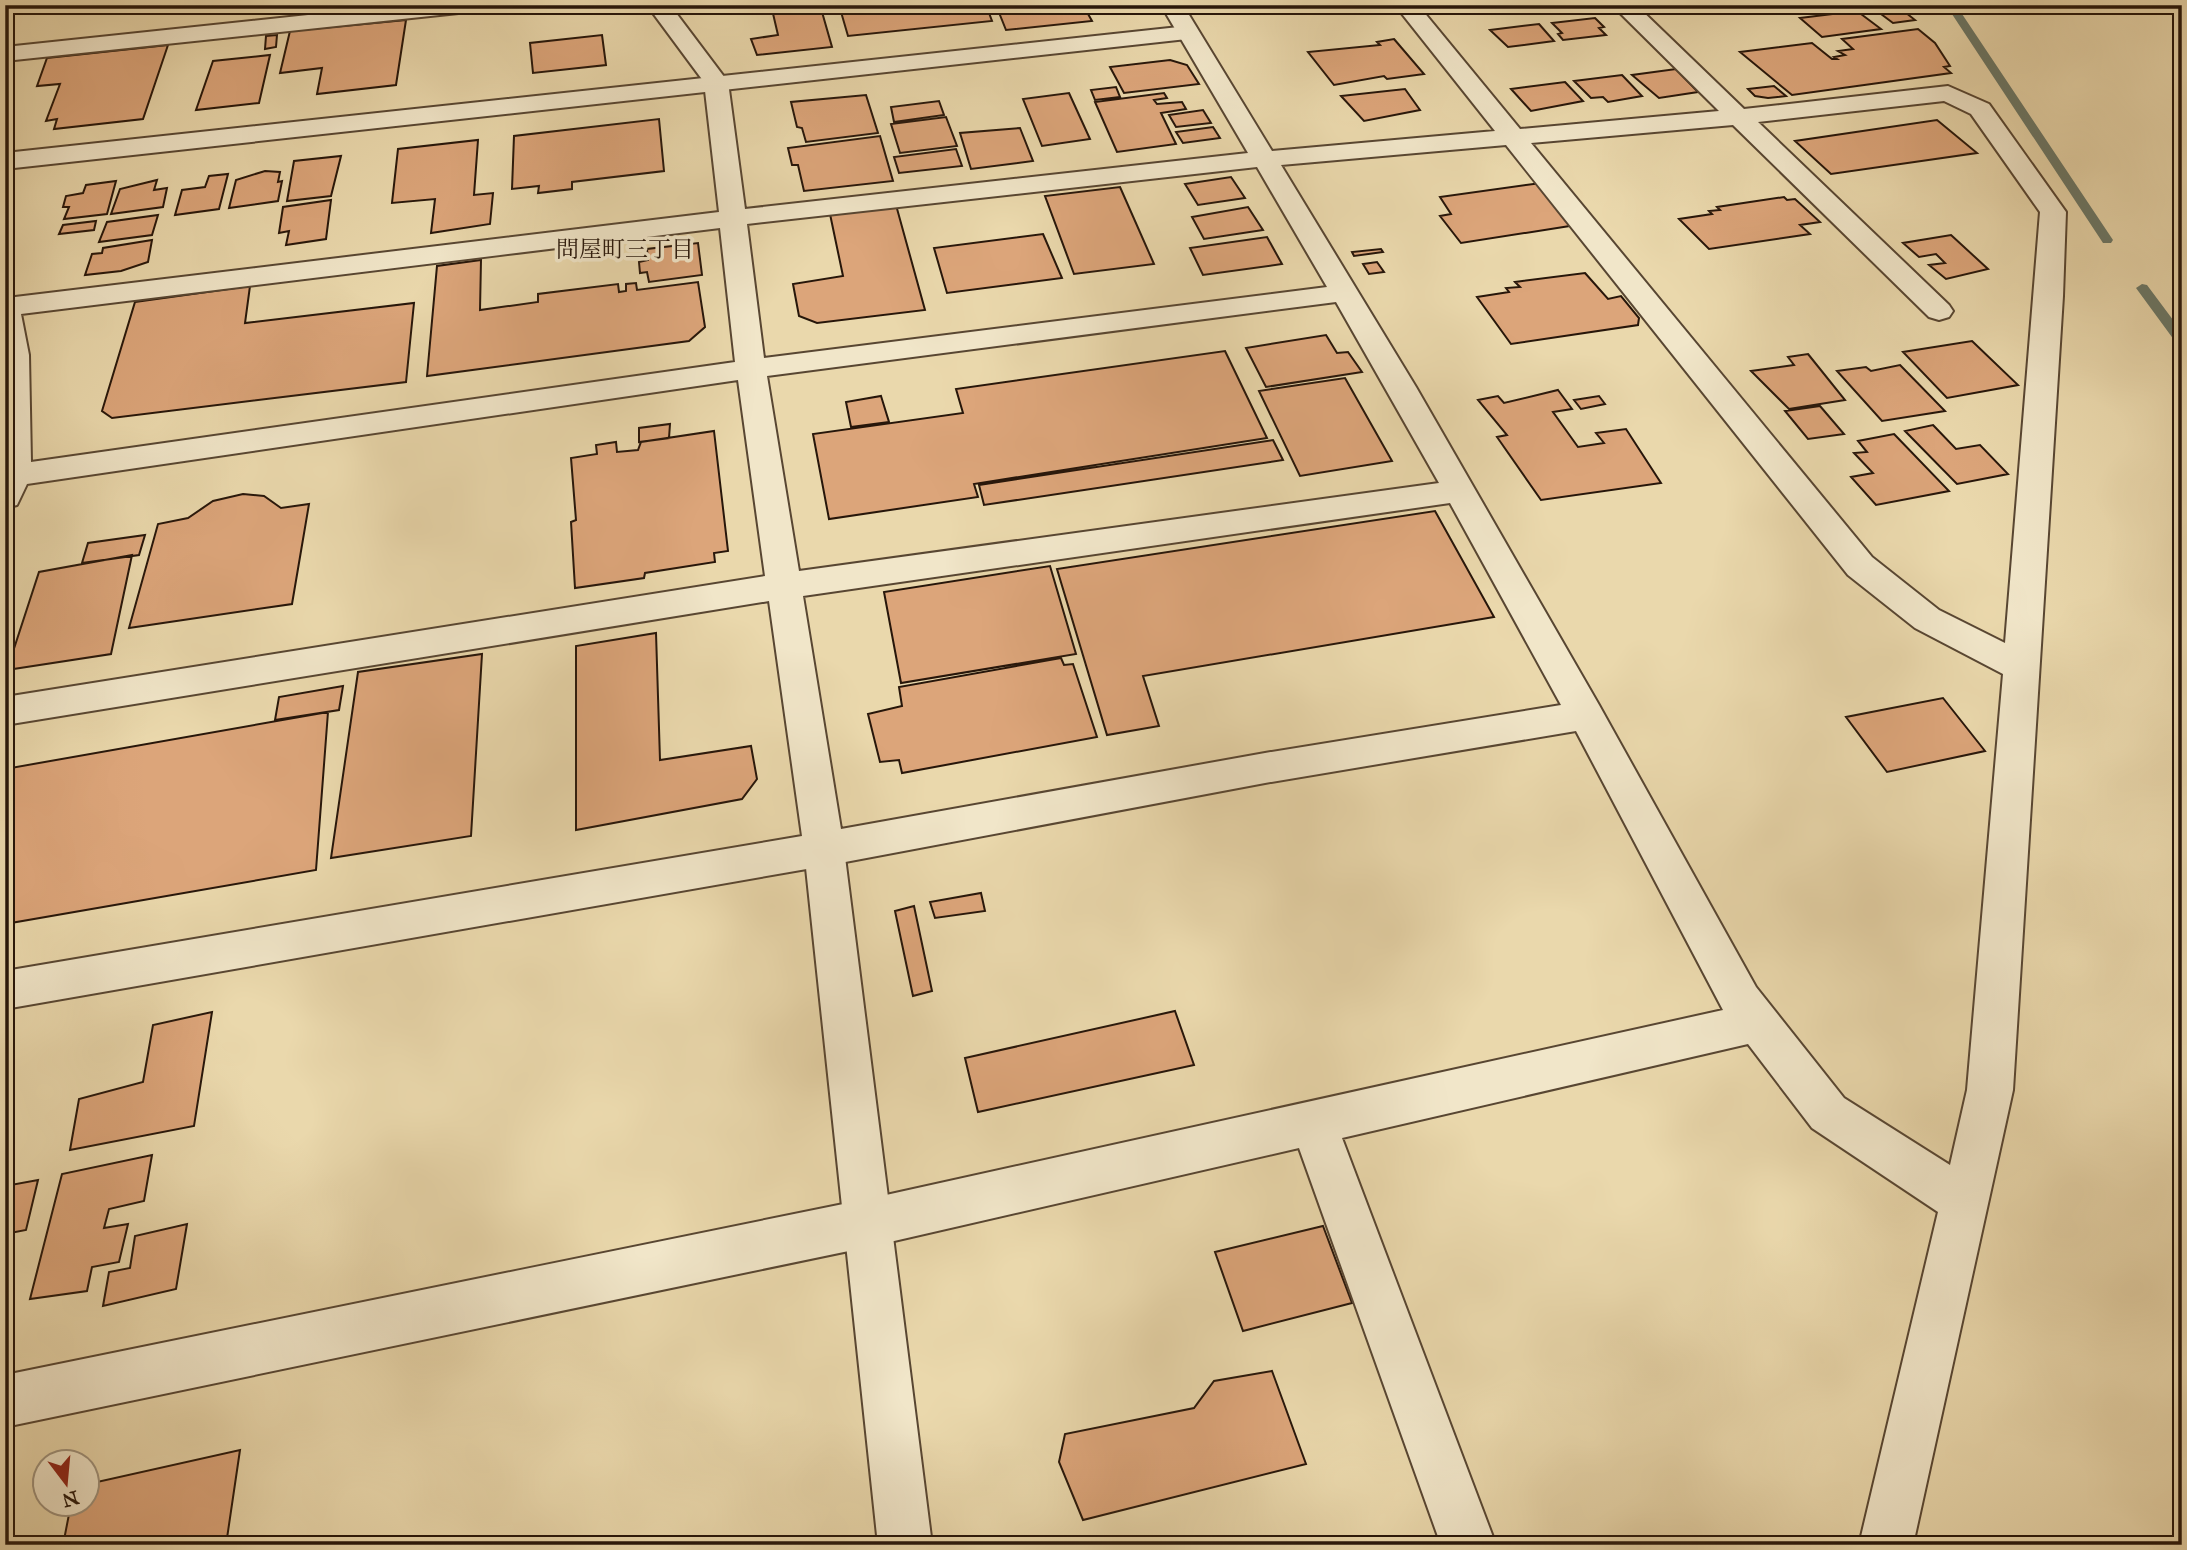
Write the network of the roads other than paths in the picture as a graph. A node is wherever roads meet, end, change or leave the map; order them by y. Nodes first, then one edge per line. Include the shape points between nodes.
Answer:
1 (468, 5) edge
2 (658, 5) edge
3 (1172, 5) edge
4 (1406, 5) edge
5 (1633, 6) edge
6 (1188, 33) junction
7 (5, 54) edge
8 (716, 82) junction
9 (1739, 117) junction
10 (1515, 138) junction
11 (1264, 159) junction
12 (5, 161) edge
13 (733, 218) junction
14 (1343, 293) junction
15 (6, 305) edge
16 (1939, 311) dead end
17 (751, 369) junction
18 (10, 486) edge
19 (1460, 491) junction
20 (783, 586) junction
21 (2022, 668) junction
22 (5, 711) edge
23 (1586, 715) junction
24 (824, 849) junction
25 (5, 990) edge
26 (1758, 1022) junction
27 (1312, 1123) junction
28 (1964, 1201) junction
29 (867, 1223) junction
30 (5, 1401) edge
31 (905, 1545) edge
32 (1469, 1545) edge
33 (1886, 1545) edge

1 - 7 street
2 - 8 street
3 - 6 street
4 - 10 street
5 - 9 street
6 - 8 street
6 - 11 street
8 - 12 street
8 - 13 street
9 - 10 street
9 - 16 street
9 - 21 street via 1948,93 1980,109 2053,212
10 - 11 street
10 - 21 street via 1860,566 1927,619
11 - 13 street
11 - 14 street
13 - 15 street
13 - 17 street
14 - 17 street
14 - 19 street
15 - 18 street via 14,355
17 - 18 street
17 - 20 street
19 - 20 street
19 - 23 street
20 - 22 street
20 - 24 street
21 - 28 street via 1990,1090
23 - 24 street
23 - 26 street via 1741,1002
24 - 25 street
24 - 29 street
26 - 27 street
26 - 28 street via 1828,1113
27 - 29 street
27 - 32 street
28 - 33 street
29 - 30 street
29 - 31 street

